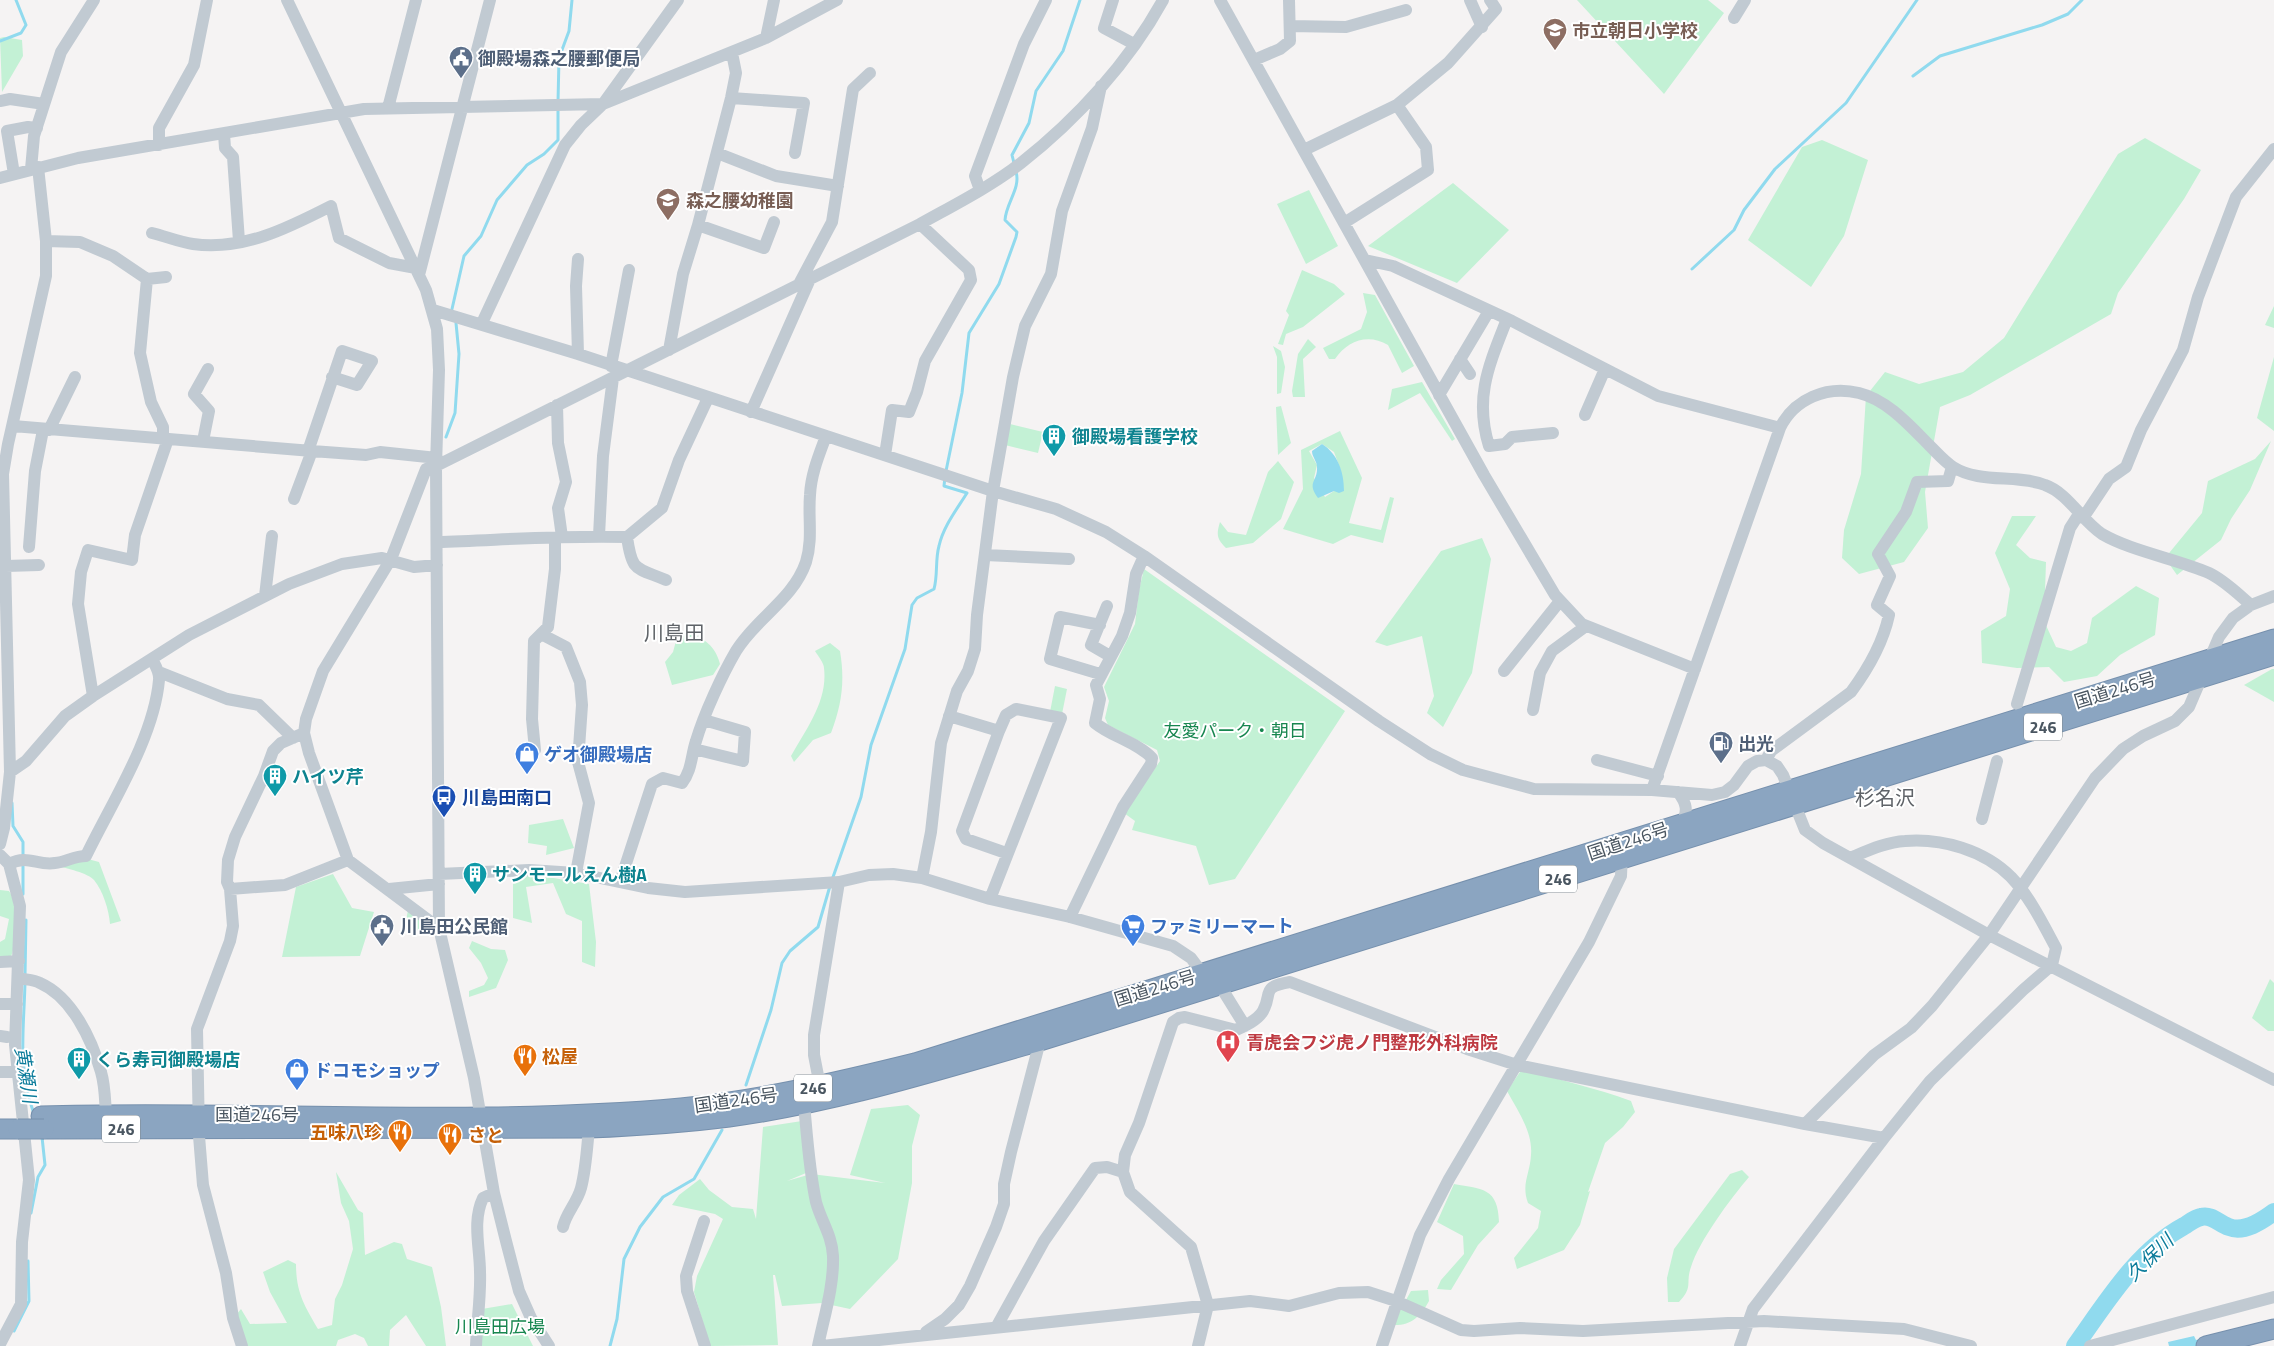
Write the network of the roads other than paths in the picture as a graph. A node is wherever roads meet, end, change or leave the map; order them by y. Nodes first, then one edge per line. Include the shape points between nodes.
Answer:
1 (94, 0) edge
2 (207, 0) edge
3 (287, 0) edge
4 (416, 0) edge
5 (490, 0) edge
6 (678, 0) edge
7 (774, 0) edge
8 (837, 0) edge
9 (1046, 0) edge
10 (1113, 0) edge
11 (1162, 0) edge
12 (1220, 0) edge
13 (1289, 0) edge
14 (1470, 0) edge
15 (1490, 0) edge
16 (1745, 0) edge
17 (1406, 10) dead end
18 (1734, 18) dead end
19 (1290, 26) junction
20 (1482, 27) junction
21 (766, 38) junction
22 (1134, 44) junction
23 (732, 53) junction
24 (1254, 60) junction
25 (870, 73) dead end
26 (1102, 85) junction
27 (731, 98) junction
28 (0, 101) edge
29 (44, 104) junction
30 (603, 104) junction
31 (1397, 106) junction
32 (462, 107) junction
33 (388, 108) junction
34 (341, 115) junction
35 (37, 128) junction
36 (224, 134) junction
37 (159, 145) junction
38 (2274, 149) edge
39 (1304, 150) junction
40 (795, 152) dead end
41 (717, 153) junction
42 (34, 168) junction
43 (14, 174) junction
44 (0, 178) edge
45 (838, 186) junction
46 (980, 190) junction
47 (774, 222) dead end
48 (1344, 223) junction
49 (920, 224) junction
50 (698, 225) junction
51 (152, 233) dead end
52 (46, 241) junction
53 (239, 241) junction
54 (578, 259) dead end
55 (1365, 260) junction
56 (629, 270) dead end
57 (417, 272) junction
58 (166, 277) dead end
59 (146, 279) junction
60 (804, 281) junction
61 (433, 310) junction
62 (1489, 311) junction
63 (1507, 319) junction
64 (482, 323) junction
65 (669, 350) junction
66 (578, 354) junction
67 (1460, 360) junction
68 (208, 369) dead end
69 (1605, 369) junction
70 (626, 371) junction
71 (612, 372) junction
72 (1470, 374) dead end
73 (75, 377) dead end
74 (332, 377) dead end
75 (1440, 394) junction
76 (708, 398) junction
77 (557, 405) junction
78 (751, 412) junction
79 (1585, 414) dead end
80 (13, 426) junction
81 (1780, 428) junction
82 (46, 430) junction
83 (1553, 433) dead end
84 (826, 436) junction
85 (165, 438) junction
86 (202, 441) junction
87 (4, 447) edge
88 (310, 451) junction
89 (885, 455) junction
90 (436, 462) junction
91 (1952, 467) junction
92 (993, 491) junction
93 (294, 499) dead end
94 (2081, 516) junction
95 (272, 536) dead end
96 (599, 536) junction
97 (558, 537) junction
98 (627, 537) junction
99 (437, 542) junction
100 (29, 547) dead end
101 (985, 555) junction
102 (1144, 556) junction
103 (392, 559) junction
104 (1069, 559) dead end
105 (39, 565) dead end
106 (437, 565) junction
107 (6, 566) junction
108 (666, 580) dead end
109 (266, 596) junction
110 (2274, 596) edge
111 (1560, 601) junction
112 (2251, 605) junction
113 (1108, 606) dead end
114 (1100, 626) junction
115 (1586, 626) junction
116 (541, 634) junction
117 (2274, 639) edge
118 (2274, 655) edge
119 (1110, 656) junction
120 (152, 659) junction
121 (2205, 669) junction
122 (1696, 670) junction
123 (1504, 671) dead end
124 (158, 672) junction
125 (1100, 674) junction
126 (93, 696) junction
127 (2017, 704) dead end
128 (1533, 710) dead end
129 (949, 716) junction
130 (704, 720) junction
131 (999, 731) junction
132 (299, 736) junction
133 (694, 749) junction
134 (5, 750) edge
135 (535, 750) dead end
136 (1597, 760) dead end
137 (1766, 760) junction
138 (1997, 761) dead end
139 (10, 772) junction
140 (1658, 776) junction
141 (1652, 790) junction
142 (1678, 792) junction
143 (1793, 797) junction
144 (1982, 818) dead end
145 (1682, 824) junction
146 (0, 844) edge
147 (1622, 852) junction
148 (1006, 853) junction
149 (1850, 858) junction
150 (7, 860) edge
151 (348, 860) junction
152 (576, 873) junction
153 (922, 878) junction
154 (439, 879) junction
155 (620, 882) junction
156 (839, 882) junction
157 (230, 889) junction
158 (389, 889) junction
159 (2021, 889) junction
160 (990, 899) junction
161 (1070, 917) junction
162 (439, 928) junction
163 (1989, 935) junction
164 (19, 961) junction
165 (0, 962) edge
166 (2052, 965) junction
167 (1203, 974) junction
168 (23, 979) junction
169 (1219, 984) junction
170 (0, 1004) edge
171 (17, 1004) junction
172 (1245, 1026) junction
173 (1040, 1041) junction
174 (1517, 1065) junction
175 (0, 1072) edge
176 (17, 1072) junction
177 (2274, 1080) edge
178 (820, 1086) junction
179 (804, 1103) junction
180 (106, 1114) junction
181 (199, 1121) junction
182 (42, 1122) junction
183 (9, 1123) edge
184 (483, 1123) junction
185 (1805, 1124) junction
186 (589, 1128) junction
187 (1884, 1138) junction
188 (1123, 1172) junction
189 (494, 1193) junction
190 (704, 1220) dead end
191 (563, 1227) dead end
192 (2274, 1297) edge
193 (1396, 1301) junction
194 (1208, 1305) junction
195 (1748, 1322) junction
196 (997, 1326) junction
197 (2274, 1330) edge
198 (924, 1334) junction
199 (2129, 1341) edge
200 (887, 1342) edge
201 (0, 1344) edge
202 (2093, 1345) edge
203 (242, 1346) edge
204 (476, 1346) edge
205 (549, 1346) edge
206 (705, 1346) edge
207 (818, 1346) edge
208 (822, 1346) edge
209 (1198, 1346) edge
210 (1382, 1346) edge
211 (1740, 1346) edge
212 (1971, 1346) edge
213 (2206, 1346) edge

1 - 29 street via 61,52
2 - 37 street via 194,65 159,128
3 - 34 street
4 - 33 street
5 - 32 street
6 - 30 street
7 - 21 street
8 - 21 street
9 - 46 street via 1024,44 974,176
10 - 22 street via 1104,28
11 - 22 street
12 - 24 street
13 - 19 street
14 - 20 street
15 - 20 street via 1496,10
16 - 18 street
17 - 19 street via 1346,27
19 - 24 street via 1290,41 1280,50
20 - 31 street via 1448,63
21 - 23 street
22 - 26 street
23 - 27 street via 736,73
23 - 30 street
24 - 39 street
25 - 45 street via 854,89
26 - 46 street via 1049,139
26 - 92 street via 1092,128 1062,211 1051,274 1025,326
27 - 40 street via 804,103
27 - 41 street
28 - 29 street via 10,99
29 - 35 street
30 - 32 street
30 - 64 street via 565,145
31 - 39 street
31 - 48 street via 1426,147 1428,170
32 - 33 street
32 - 57 street
33 - 34 street via 364,109
34 - 36 street
34 - 57 street
35 - 42 street
35 - 43 street via 7,131
36 - 37 street
36 - 53 street via 225,148 233,157
37 - 42 street
38 - 94 street via 2236,197 2198,297 2183,350 2141,430 2126,467 2109,479
39 - 48 street
41 - 45 street via 776,176
41 - 50 street
42 - 43 street
42 - 52 street
43 - 44 street
45 - 60 street via 832,222
46 - 49 street
47 - 50 street via 764,248
48 - 55 street
49 - 60 street
49 - 89 street via 968,270 971,280 925,361 909,412 892,410
50 - 65 street via 683,274
51 - 53 street via 192,244
52 - 59 street via 80,242 113,256
52 - 80 street via 46,276
53 - 57 street via 279,232 331,206 339,238 389,263
54 - 66 street
55 - 62 street via 1394,266
55 - 75 street
56 - 71 street
57 - 61 street
58 - 59 street
59 - 85 street via 140,353 151,402
60 - 65 street
60 - 78 street
61 - 64 street
61 - 90 street via 439,370
62 - 63 street
62 - 67 street
63 - 69 street
63 - 83 street via 1487,372 1482,396 1483,426 1489,446 1505,444 1512,437
64 - 66 street
65 - 70 street
66 - 71 street
67 - 72 street
67 - 75 street
68 - 86 street via 194,394 209,411
69 - 79 street
69 - 81 street via 1658,396
70 - 71 street
70 - 76 street
71 - 77 street
71 - 96 street via 602,456
73 - 82 street
74 - 88 street
75 - 111 street via 1527,550
76 - 78 street
76 - 98 street via 679,460 662,508
77 - 90 street
77 - 97 street via 558,443 566,482 558,508
78 - 84 street
80 - 82 street
80 - 87 street
81 - 91 street via 1798,403 1815,395 1837,391 1858,393 1874,398 1900,417
81 - 122 street
82 - 85 street
82 - 100 street via 35,471
84 - 89 street
84 - 130 street via 814,468 810,495 811,542 805,564 780,604 760,620 736,650
85 - 86 street
85 - 126 street via 136,535 132,560 88,550 81,572 78,604
86 - 88 street
87 - 107 street
88 - 90 street via 366,455 380,452
88 - 93 street
89 - 92 street
90 - 99 street
90 - 103 street via 426,469
91 - 94 street via 1968,475 2022,479 2047,485
91 - 137 street via 1948,481 1917,482 1906,512 1878,554 1890,576 1877,606 1889,615 1885,634 1861,678 1851,692 1771,751
92 - 101 street
92 - 102 street via 1056,509 1106,532
94 - 112 street via 2104,535 2210,574
94 - 127 street via 2070,528
95 - 109 street
96 - 97 street
96 - 98 street
97 - 99 street
97 - 116 street via 548,627
98 - 108 street via 631,562 637,568
99 - 106 street
101 - 104 street
101 - 129 street via 975,650
102 - 119 street via 1136,574 1130,613
102 - 141 street via 1371,715 1430,754 1463,770 1534,789
103 - 106 street via 414,567
103 - 109 street via 342,564
103 - 132 street via 323,671
105 - 107 street
106 - 154 street
107 - 134 street
109 - 120 street via 189,634
110 - 112 street
111 - 115 street
111 - 123 street
112 - 121 street via 2233,618 2219,637
113 - 114 street
114 - 119 street via 1091,645
114 - 125 street via 1060,617 1050,659
115 - 122 street
115 - 128 street via 1552,651 1540,673
116 - 135 street via 534,641 532,719
116 - 152 street via 566,648 580,682 582,705 578,762 589,803
117 - 121 highway, 国道246号 / 246
118 - 121 highway, 国道246号 / 246
119 - 125 street
120 - 124 street
120 - 126 street
121 - 143 highway, 国道246号 / 246
121 - 159 street via 2189,707 2175,721 2123,749 2095,778
122 - 140 street
124 - 132 street via 227,699 259,705
124 - 150 street via 160,679 139,749 126,781 110,805 86,856 42,864 28,859
125 - 161 street via 1096,685 1100,699 1095,723 1152,758 1123,807
126 - 139 street via 66,716 26,761
129 - 131 street
129 - 153 street via 941,743 931,832
130 - 133 street
130 - 133 street via 745,732 743,760
131 - 148 street via 962,830 966,839
131 - 148 street via 1006,715 1016,709 1061,718
132 - 151 street via 309,753
132 - 157 street via 281,743 273,751 235,837 228,860 227,882
133 - 155 street via 690,773 682,783 663,778 652,784
134 - 139 street
136 - 140 street
137 - 142 street via 1748,766 1725,792
137 - 143 street via 1777,766
138 - 144 street
139 - 146 street
140 - 141 street
141 - 142 street
142 - 145 street via 1687,812
143 - 145 highway, 国道246号 / 246
143 - 147 highway, 国道246号 / 246
143 - 149 street via 1805,830
145 - 147 highway, 国道246号 / 246
147 - 167 highway, 国道246号 / 246
147 - 169 highway, 国道246号 / 246
147 - 174 street via 1622,876 1589,942
148 - 160 street
149 - 159 street via 1904,841 1935,843 1972,850 2000,867
149 - 163 street
150 - 164 street via 20,906
151 - 157 street via 284,885
151 - 158 street
152 - 154 street via 529,870
152 - 155 street
153 - 156 street via 869,875
153 - 160 street
154 - 158 street
154 - 162 street
155 - 156 street via 685,892
156 - 178 street via 814,1035
157 - 181 street via 233,926 230,942 197,1028
158 - 162 street
159 - 163 street
159 - 166 street via 2056,948
160 - 161 street
161 - 167 street via 1173,946 1191,958
162 - 184 street
163 - 166 street
163 - 185 street via 1911,1028 1874,1055
164 - 165 street
164 - 168 street
166 - 177 street
166 - 187 street via 1930,1081
167 - 169 street
167 - 178 highway, 国道246号 / 246 via 915,1063
168 - 171 street
168 - 180 street via 57,992 76,1015 102,1074
169 - 172 street
169 - 173 highway, 国道246号 / 246
170 - 171 street
171 - 176 street via 14,1045
172 - 174 street via 1264,1010 1267,994 1276,984 1290,982
172 - 188 street via 1236,1030 1226,1029 1185,1017 1173,1022 1125,1155
173 - 179 highway, 国道246号 / 246 via 889,1084
173 - 198 street via 1011,1152 1004,1184 1004,1204 996,1227 959,1305
174 - 185 street
174 - 193 street via 1449,1179 1420,1235
175 - 176 street
176 - 201 street via 30,1180 22,1242 21,1304
178 - 184 highway, 国道246号 / 246 via 681,1108 568,1114
179 - 186 highway, 国道246号 / 246 via 730,1117 647,1126
179 - 207 street via 813,1187 818,1210 831,1236 833,1254 833,1273
180 - 181 highway, 国道246号 / 246
180 - 182 highway, 国道246号 / 246
181 - 182 highway, 国道246号 / 246
181 - 184 highway, 国道246号 / 246
181 - 203 street via 204,1185
182 - 183 highway, 国道246号 / 246
184 - 186 highway, 国道246号 / 246
184 - 189 street
185 - 187 street
186 - 191 street via 580,1189 572,1210 565,1216
187 - 195 street via 1774,1279
188 - 194 street via 1130,1192 1191,1247
188 - 196 street via 1107,1166 1095,1168 1044,1241
189 - 204 street via 484,1198 479,1214
189 - 205 street via 519,1291
190 - 206 street via 686,1276 687,1290
192 - 199 street
193 - 194 street via 1368,1292 1340,1293 1289,1306 1250,1301
193 - 195 street via 1461,1330 1474,1331 1520,1328 1583,1331
193 - 210 street
194 - 196 street
194 - 209 street
195 - 211 street
195 - 212 street via 1904,1329
196 - 198 street
197 - 213 highway
198 - 200 street
199 - 202 street
200 - 208 street

